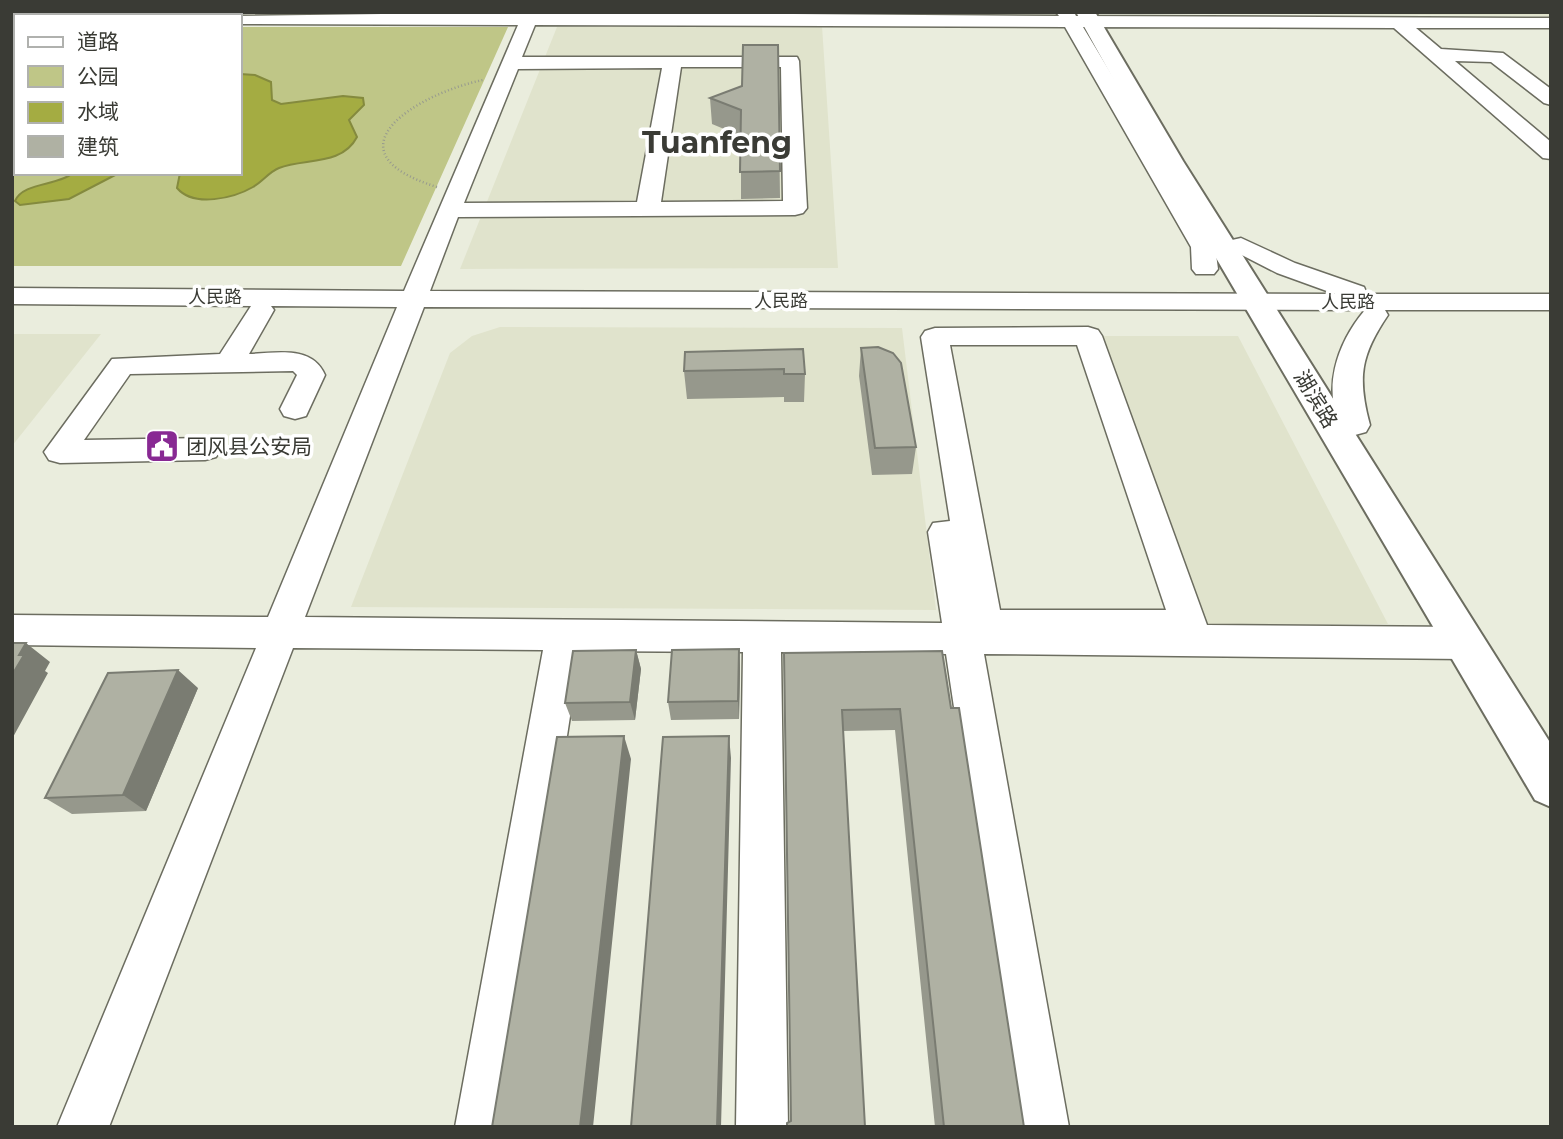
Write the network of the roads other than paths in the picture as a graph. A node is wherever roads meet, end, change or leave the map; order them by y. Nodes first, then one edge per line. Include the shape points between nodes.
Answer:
1 (530, 16) edge
2 (1085, 17) edge
3 (242, 19) edge
4 (1398, 22) junction
5 (1551, 23) edge
6 (1438, 55) junction
7 (672, 62) junction
8 (507, 70) junction
9 (1551, 99) edge
10 (1551, 153) edge
11 (453, 200) junction
12 (648, 209) junction
13 (1223, 253) junction
14 (12, 273) edge
15 (415, 295) junction
16 (12, 296) edge
17 (1173, 296) junction
18 (1551, 302) edge
19 (12, 308) edge
20 (1271, 308) junction
21 (1380, 308) junction
22 (261, 310) junction
23 (912, 314) junction
24 (1551, 315) edge
25 (1088, 336) joint
26 (229, 363) junction
27 (295, 409) dead end
28 (1355, 425) junction
29 (205, 449) dead end
30 (12, 630) edge
31 (281, 632) junction
32 (564, 635) junction
33 (762, 637) junction
34 (961, 638) junction
35 (1464, 643) junction
36 (1551, 736) edge
37 (1551, 785) edge
38 (83, 1127) edge
39 (481, 1127) edge
40 (762, 1127) edge
41 (1043, 1127) edge

1 - 2 street
1 - 3 street
1 - 8 street
2 - 4 street
2 - 13 main road, 湖滨路
4 - 5 street
4 - 6 street
6 - 9 street via 1496,57
6 - 10 street
7 - 8 street
7 - 12 street
7 - 12 street via 790,61 795,208
8 - 11 street
11 - 12 street
11 - 15 street
13 - 17 street
13 - 20 main road, 湖滨路
13 - 21 street via 1311,278
14 - 15 street
15 - 16 street, 人民路
15 - 17 street, 人民路
15 - 22 street, 人民路
15 - 23 street, 人民路
15 - 31 street
17 - 20 street, 人民路
18 - 21 street, 人民路
19 - 22 street, 人民路
20 - 21 street, 人民路
20 - 23 street, 人民路
20 - 28 main road, 湖滨路
20 - 35 main road, 湖滨路
21 - 24 street, 人民路
21 - 28 street via 1358,335 1348,360 1346,390
22 - 26 street
23 - 34 street
25 - 25 street via 1189,625 985,625 935,337
26 - 27 street via 304,365 311,376
26 - 29 street via 122,365 60,452
28 - 36 main road, 湖滨路
30 - 31 street
31 - 32 street
31 - 38 street
32 - 33 street
32 - 39 street
33 - 34 street
33 - 40 street
34 - 35 street
34 - 41 street
35 - 37 main road, 湖滨路

